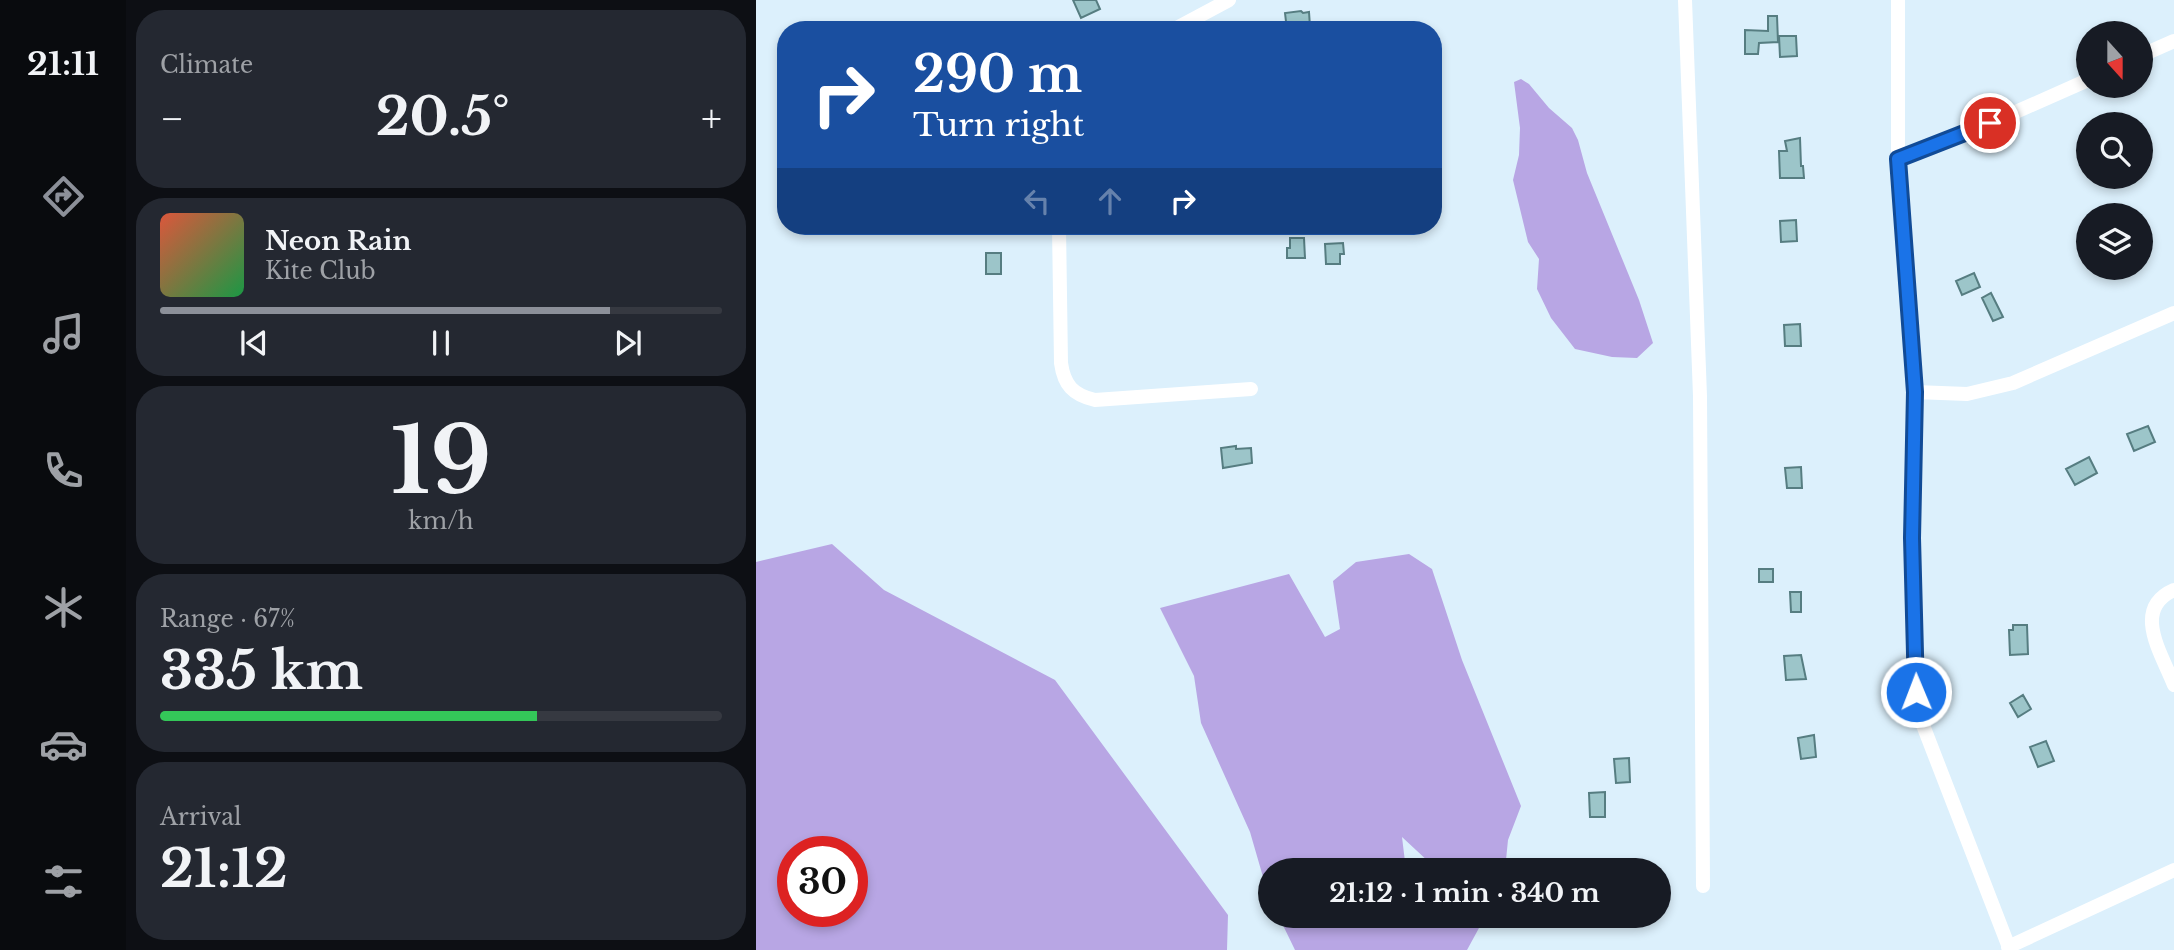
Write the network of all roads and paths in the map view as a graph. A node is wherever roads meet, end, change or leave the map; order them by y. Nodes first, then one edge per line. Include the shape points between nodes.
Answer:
1 (1229, 0) edge
2 (1685, 0) edge
3 (1898, 0) edge
4 (1189, 21) edge
5 (2174, 41) edge
6 (2153, 50) edge
7 (2076, 85) edge
8 (1898, 159) junction
9 (1059, 235) edge
10 (2174, 313) edge
11 (1251, 389) dead end
12 (1915, 392) junction
13 (2174, 590) edge
14 (2174, 685) edge
15 (2174, 870) edge
16 (1703, 886) dead end
17 (2009, 948) edge

1 - 4 street
2 - 16 street via 1700,396
3 - 8 street
5 - 6 street
7 - 8 street
8 - 12 street
9 - 11 street via 1061,363 1074,392 1095,400
10 - 12 street via 2013,383 1967,394
12 - 17 street via 1916,692 1921,720
13 - 14 street via 2155,604 2150,620
15 - 17 street

